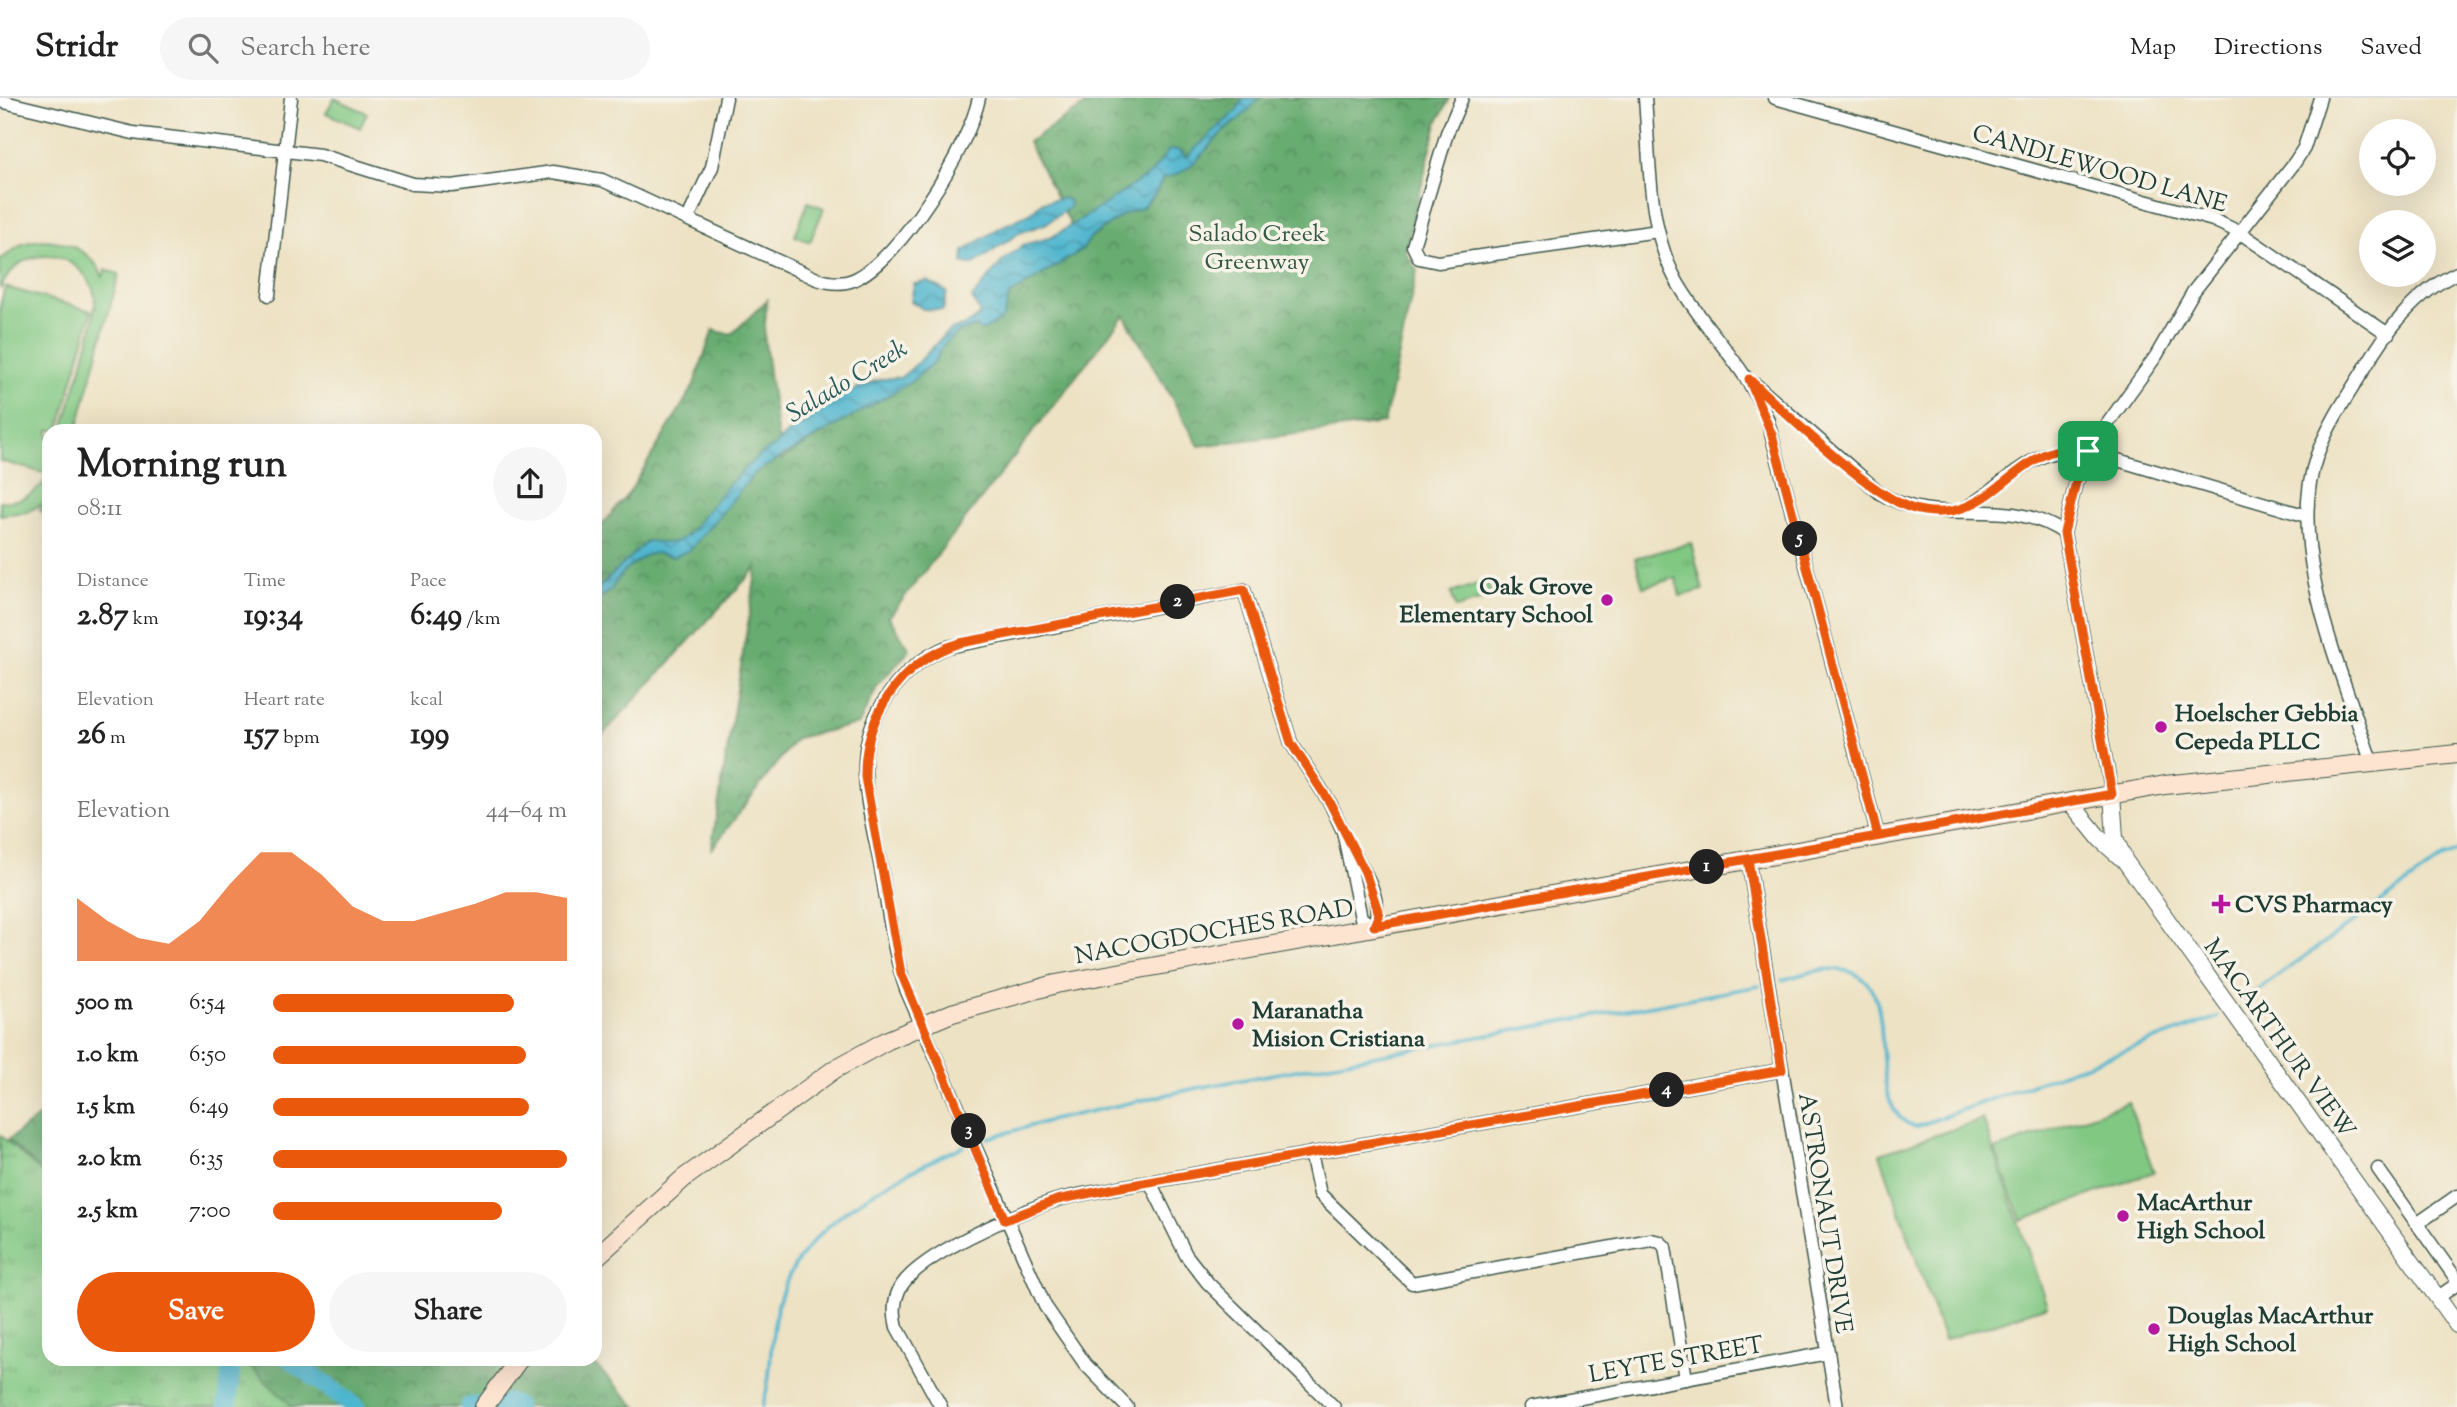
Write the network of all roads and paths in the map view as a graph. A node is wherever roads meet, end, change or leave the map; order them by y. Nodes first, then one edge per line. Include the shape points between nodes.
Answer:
1 (291, 98) edge
2 (726, 98) edge
3 (979, 98) edge
4 (1462, 98) edge
5 (1645, 98) edge
6 (1775, 98) edge
7 (2320, 98) edge
8 (0, 101) edge
9 (284, 151) junction
10 (688, 218) junction
11 (1658, 231) junction
12 (2239, 232) junction
13 (2457, 273) edge
14 (270, 295) dead end
15 (2388, 334) junction
16 (1749, 379) junction
17 (2086, 450) junction
18 (1960, 511) junction
19 (2307, 516) junction
20 (2064, 533) junction
21 (2457, 754) edge
22 (2372, 764) junction
23 (2112, 794) junction
24 (2070, 802) junction
25 (1878, 836) junction
26 (1748, 859) junction
27 (2124, 861) junction
28 (1374, 926) junction
29 (922, 1025) junction
30 (1782, 1070) junction
31 (1311, 1153) junction
32 (2378, 1169) dead end
33 (1150, 1182) junction
34 (2457, 1196) edge
35 (1005, 1220) junction
36 (2417, 1224) junction
37 (602, 1252) edge
38 (2457, 1282) edge
39 (2438, 1298) junction
40 (2457, 1325) edge
41 (1828, 1353) junction
42 (514, 1366) edge
43 (1686, 1379) junction
44 (485, 1407) edge
45 (941, 1407) edge
46 (1127, 1407) edge
47 (1334, 1407) edge
48 (1531, 1407) edge
49 (1837, 1407) edge

1 - 9 street
2 - 10 street via 712,167
3 - 10 street via 971,127 935,191 894,246 863,274 841,283 827,282
4 - 11 street via 1413,246 1419,258 1438,262
5 - 11 street
6 - 12 street, CANDLEWOOD LANE via 2213,220
7 - 12 street via 2295,163
8 - 9 street via 100,128
9 - 10 street via 320,155 394,180 432,186 531,174 573,174 621,186
9 - 14 street
11 - 16 street via 1677,282
12 - 15 street, CANDLEWOOD LANE
12 - 17 street
13 - 15 street via 2423,295
15 - 19 street via 2325,435 2313,470
16 - 18 street via 1890,499 1921,511
16 - 25 street via 1772,435
17 - 18 street via 2046,454
17 - 19 street
17 - 20 street
18 - 20 street via 2027,515
19 - 22 street via 2323,622
20 - 23 street
21 - 22 main road, NACOGDOCHES ROAD
22 - 23 main road, NACOGDOCHES ROAD
23 - 24 main road, NACOGDOCHES ROAD
23 - 27 street, MACARTHUR VIEW via 2115,838
24 - 25 main road, NACOGDOCHES ROAD
24 - 27 street
25 - 26 main road, NACOGDOCHES ROAD
26 - 28 main road, NACOGDOCHES ROAD
26 - 30 street, ASTRONAUT DRIVE
27 - 39 street, MACARTHUR VIEW
28 - 29 main road, NACOGDOCHES ROAD via 1056,984
28 - 29 street via 1378,912 1365,872 1330,803 1291,743 1244,590 947,647 900,679 883,705 867,745 865,777 901,973
29 - 35 street
29 - 37 main road, NACOGDOCHES ROAD via 804,1089 684,1178
30 - 31 street
30 - 41 street, ASTRONAUT DRIVE
31 - 33 street
31 - 43 street via 1320,1194 1412,1283 1660,1242 1665,1247
32 - 36 street
33 - 35 street via 1057,1200
33 - 47 street via 1186,1255 1208,1283
34 - 36 street
35 - 45 street via 920,1268 904,1282 895,1305 902,1340
35 - 46 street via 1045,1306 1085,1364
36 - 38 street
38 - 39 street
39 - 40 street, MACARTHUR VIEW
41 - 43 street, LEYTE STREET
41 - 49 street, ASTRONAUT DRIVE
42 - 44 main road
43 - 48 street, LEYTE STREET

